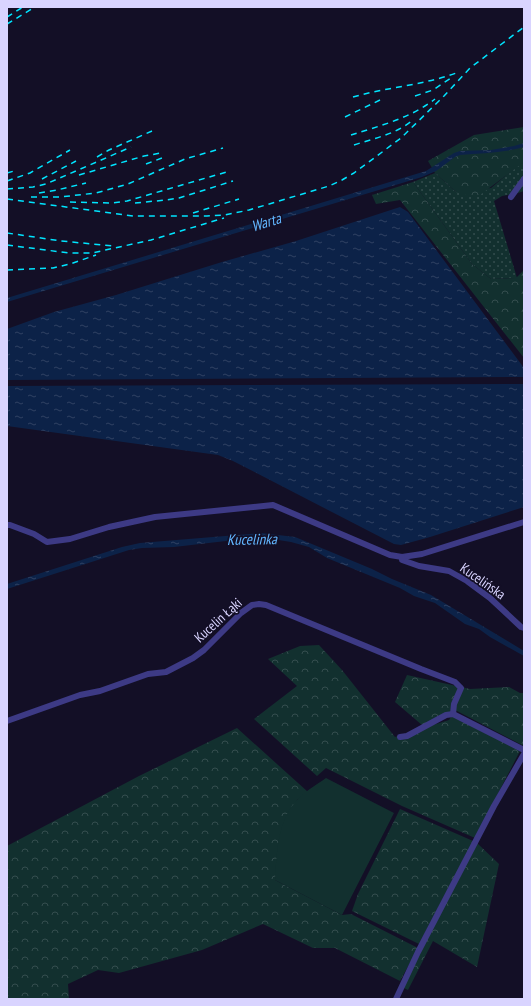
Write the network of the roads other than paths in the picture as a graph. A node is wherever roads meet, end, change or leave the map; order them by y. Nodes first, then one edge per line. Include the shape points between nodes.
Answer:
1 (524, 179) edge
2 (511, 197) dead end
3 (524, 522) edge
4 (7, 525) edge
5 (402, 557) junction
6 (524, 628) edge
7 (453, 714) junction
8 (7, 721) edge
9 (400, 737) dead end
10 (524, 750) edge
11 (524, 754) edge
12 (396, 999) edge

1 - 2 street
3 - 5 street via 422,554
4 - 5 street via 34,534 47,542 70,539 154,517 274,505 390,555
5 - 6 street, Kucelińska via 402,560 412,565 449,571 467,581
7 - 8 street, Kucelin Łąki via 461,688 455,682 259,604 252,605 241,613 198,654 166,672 148,674
7 - 9 street
7 - 10 street
11 - 12 street via 468,855

